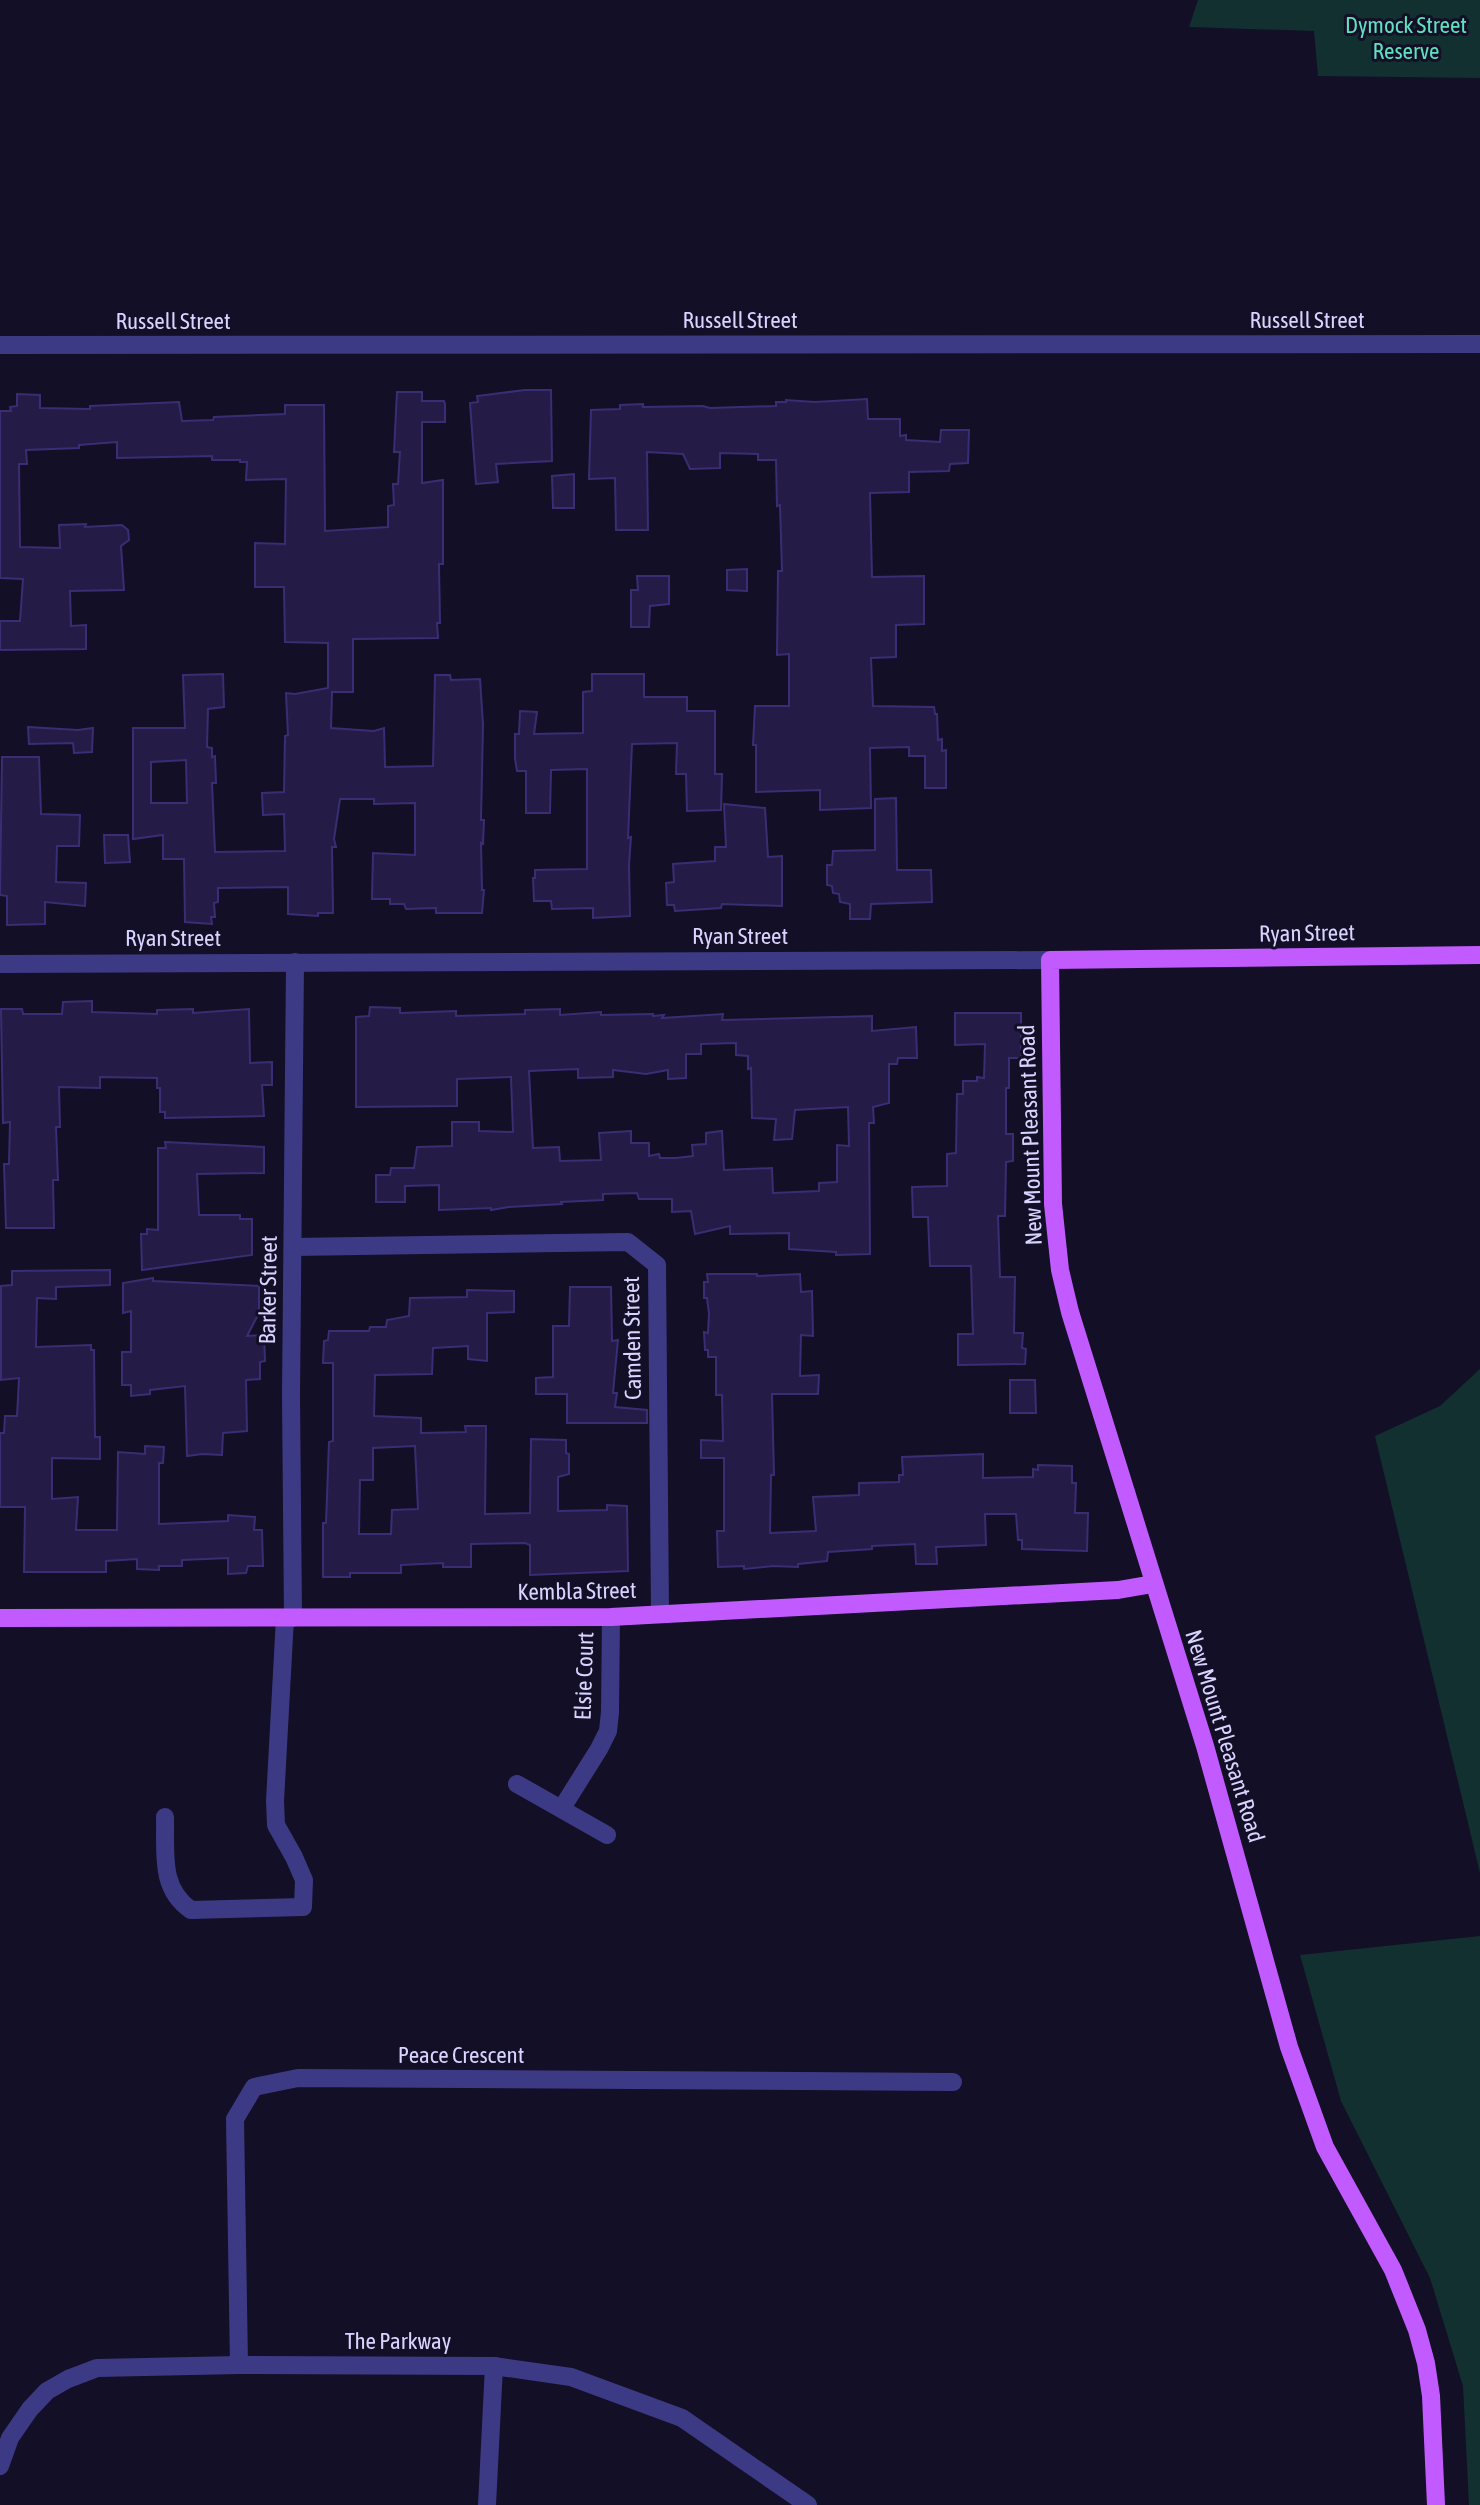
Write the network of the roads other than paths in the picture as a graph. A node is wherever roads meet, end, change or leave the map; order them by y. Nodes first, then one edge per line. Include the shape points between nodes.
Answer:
1 (1480, 344) edge
2 (0, 345) edge
3 (1480, 955) edge
4 (1050, 960) junction
5 (295, 962) junction
6 (0, 964) edge
7 (293, 1247) junction
8 (1153, 1584) junction
9 (660, 1614) junction
10 (611, 1617) junction
11 (0, 1618) edge
12 (289, 1618) junction
13 (517, 1784) dead end
14 (562, 1808) junction
15 (165, 1817) dead end
16 (607, 1835) dead end
17 (953, 2082) dead end
18 (239, 2365) junction
19 (494, 2366) junction
20 (5, 2434) edge
21 (0, 2466) edge
22 (487, 2505) edge
23 (808, 2505) edge
24 (1436, 2505) edge

1 - 2 street, Russell Street
3 - 4 main road, Ryan Street
4 - 5 street, Ryan Street
4 - 8 main road, New Mount Pleasant Road via 1053,1203 1060,1270
5 - 6 street, Ryan Street
5 - 7 street, Barker Street
7 - 9 street, Camden Street via 628,1242 657,1265
7 - 12 street, Barker Street
8 - 9 main road, Kembla Street via 1104,1591
8 - 24 main road, New Mount Pleasant Road via 1205,1746 1289,2047 1325,2147 1393,2270 1418,2330 1431,2396
9 - 10 main road, Kembla Street
10 - 12 main road, Kembla Street
10 - 14 street, Elsie Court via 608,1731
11 - 12 main road, Kembla Street
12 - 15 street, Barker Street via 276,1825 304,1880 303,1907 191,1910 179,1901 167,1881
13 - 14 street
14 - 16 street
17 - 18 street, Peace Crescent via 298,2078 254,2087 235,2119
18 - 19 street, The Parkway
18 - 20 street, The Parkway via 97,2368 47,2391
19 - 22 street
19 - 23 street, The Parkway via 571,2377 682,2418
20 - 21 street, The Parkway

